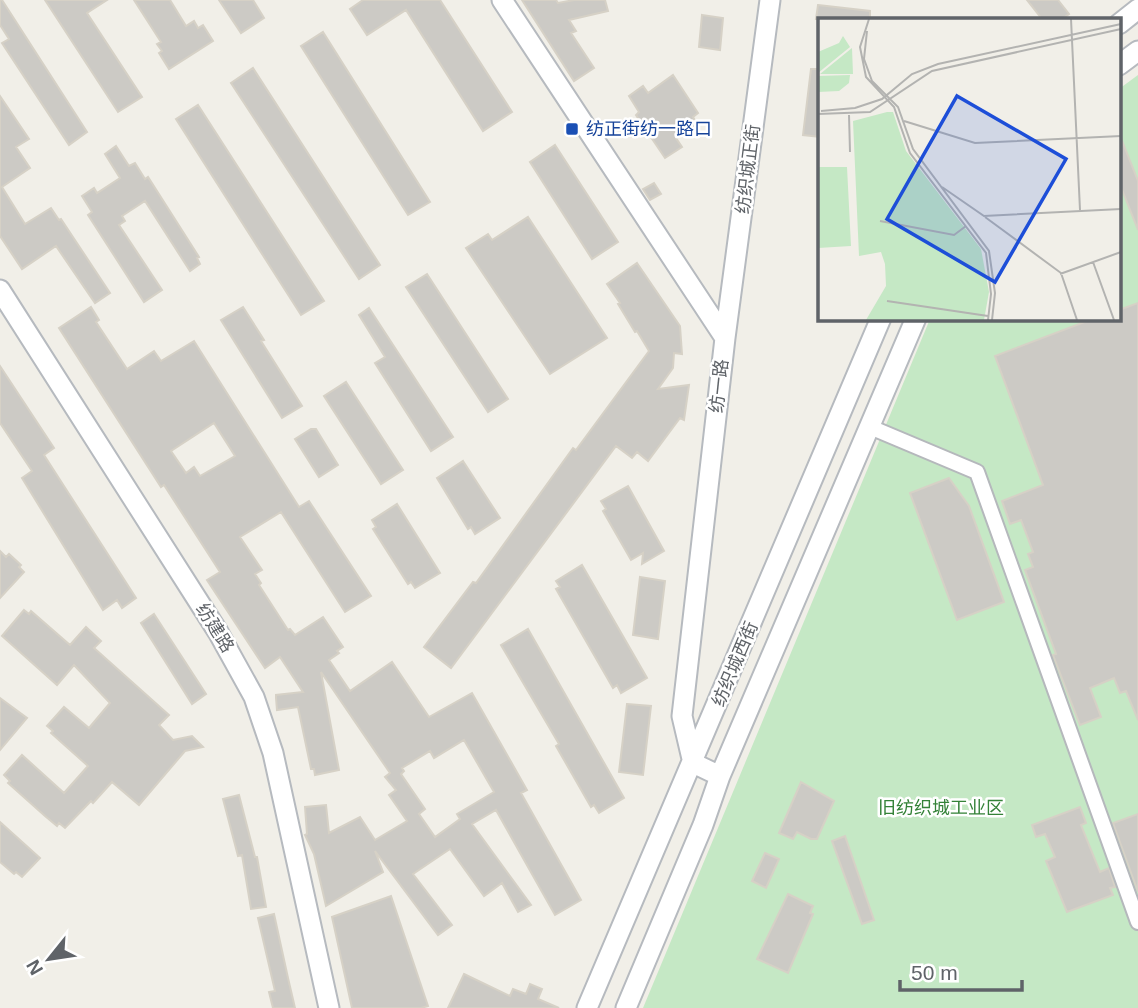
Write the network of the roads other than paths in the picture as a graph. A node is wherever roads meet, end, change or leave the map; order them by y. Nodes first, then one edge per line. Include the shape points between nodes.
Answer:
1 (502, 0) edge
2 (770, 0) edge
3 (1138, 9) edge
4 (1120, 23) edge
5 (1138, 51) edge
6 (1120, 64) edge
7 (0, 290) edge
8 (880, 320) edge
9 (915, 320) edge
10 (725, 338) junction
11 (870, 427) junction
12 (693, 763) junction
13 (720, 776) junction
14 (1138, 922) edge
15 (330, 1008) edge
16 (587, 1008) edge
17 (626, 1008) edge

1 - 10 street, 纺一路
2 - 10 street, 纺织城正街
3 - 4 street
5 - 6 street
7 - 15 street, 纺建路 via 218,632 254,697 273,753
8 - 12 street, 纺织城西街
9 - 11 street, 纺织城西街
10 - 12 street, 纺一路 via 682,716
11 - 13 street, 纺织城西街
11 - 14 street via 977,472
12 - 13 street
12 - 16 street, 纺织城西街
13 - 17 street, 纺织城西街

